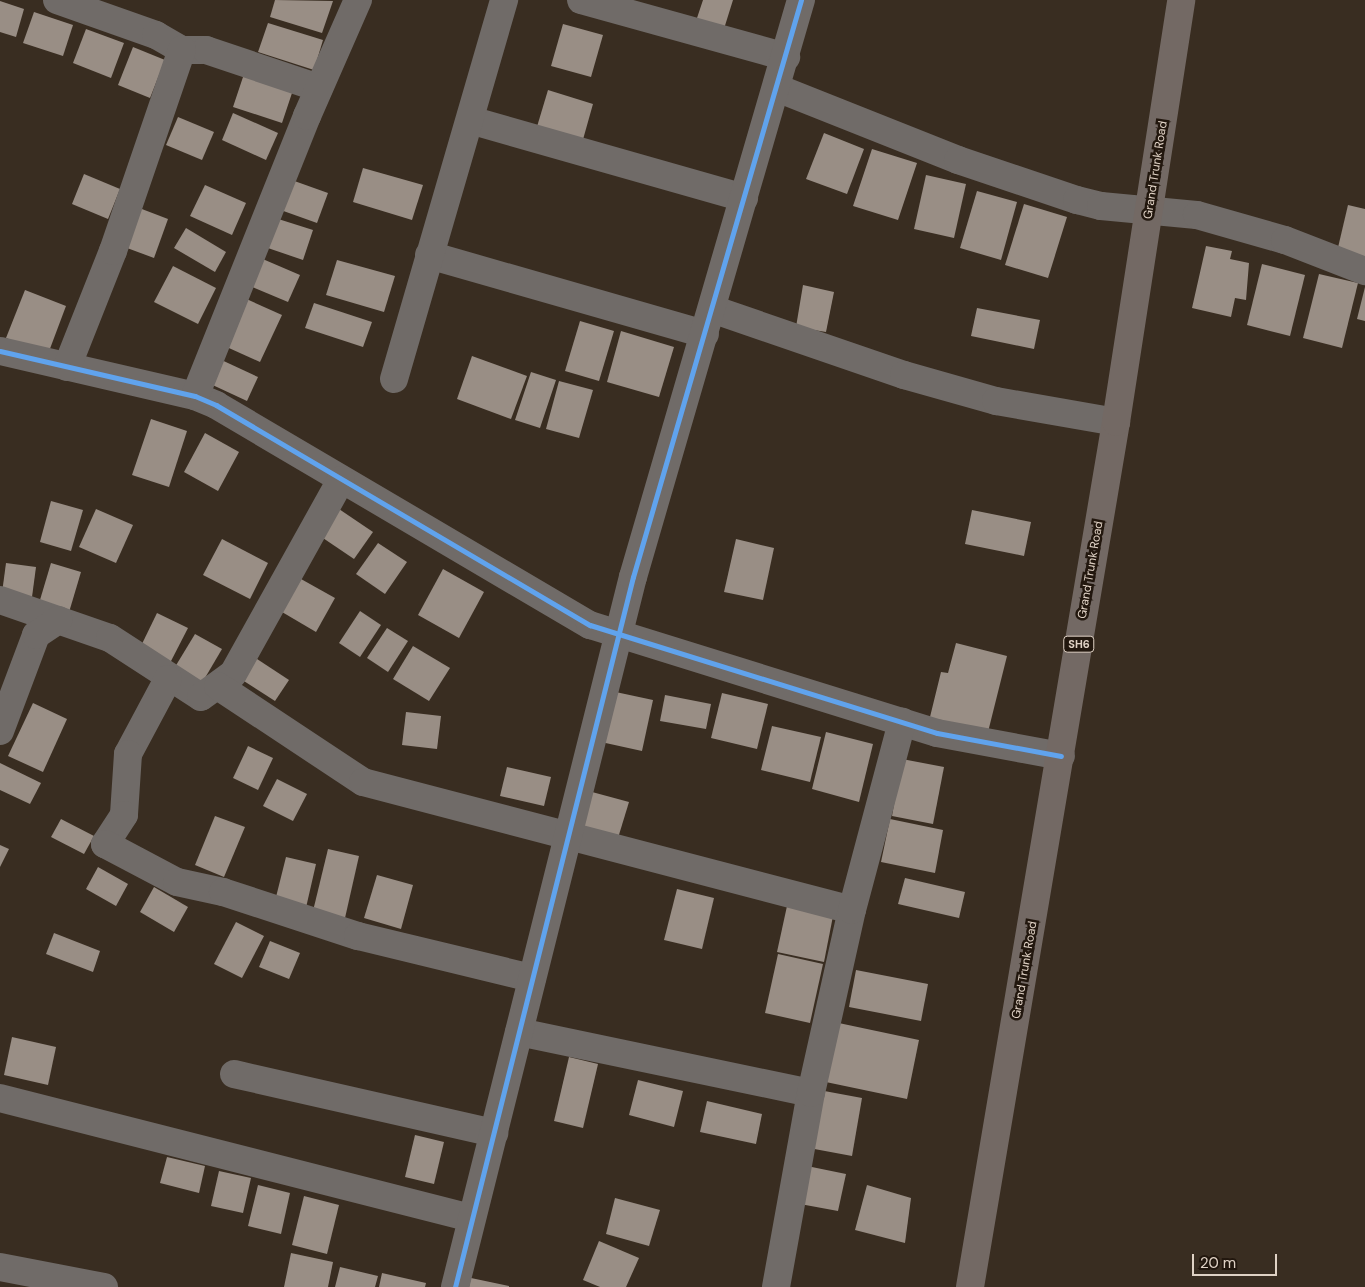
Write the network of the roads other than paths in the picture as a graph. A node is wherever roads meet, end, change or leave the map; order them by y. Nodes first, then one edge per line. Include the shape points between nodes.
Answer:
1 (57, 0) edge
2 (358, 0) edge
3 (504, 0) edge
4 (581, 0) edge
5 (801, 0) edge
6 (1181, 0) edge
7 (182, 50) junction
8 (786, 57) junction
9 (319, 88) junction
10 (777, 88) junction
11 (470, 120) junction
12 (744, 198) junction
13 (1149, 211) junction
14 (429, 255) junction
15 (1365, 271) edge
16 (709, 321) junction
17 (0, 351) edge
18 (67, 367) junction
19 (394, 379) dead end
20 (195, 396) junction
21 (1116, 422) junction
22 (341, 480) junction
23 (0, 600) edge
24 (58, 620) junction
25 (619, 635) junction
26 (168, 679) junction
27 (218, 686) junction
28 (902, 722) junction
29 (0, 731) edge
30 (1061, 756) junction
31 (568, 836) junction
32 (852, 910) junction
33 (532, 978) junction
34 (519, 1032) junction
35 (234, 1074) dead end
36 (811, 1093) junction
37 (0, 1098) edge
38 (494, 1133) junction
39 (470, 1218) junction
40 (0, 1267) edge
41 (104, 1287) edge
42 (455, 1287) edge
43 (776, 1287) edge
44 (970, 1287) edge

1 - 7 street via 156,35
2 - 9 street
3 - 11 street
4 - 8 street
5 - 8 street
6 - 13 main road, Grand Trunk Road / SH6
7 - 9 street via 206,50
7 - 18 street via 113,250
8 - 10 street
9 - 20 street
10 - 12 street
10 - 13 street via 1026,183 1100,206
11 - 12 street
11 - 14 street
12 - 16 street
13 - 15 street via 1197,215 1285,240
13 - 21 main road, Grand Trunk Road / SH6
14 - 16 street
14 - 19 street
16 - 21 street via 950,388
16 - 25 street
17 - 18 street
18 - 20 street
20 - 22 street
21 - 30 main road, Grand Trunk Road / SH6
22 - 25 street via 590,625
22 - 27 street via 233,674
23 - 24 street
24 - 26 street via 110,638
24 - 29 street via 36,635
25 - 28 street
25 - 31 street
26 - 27 street via 201,697
26 - 33 street via 128,754 124,815 105,844 177,882 223,892 358,936
27 - 31 street via 362,782
28 - 30 street
28 - 32 street
30 - 44 main road, Grand Trunk Road / SH6
31 - 32 street
31 - 33 street
32 - 36 street
33 - 34 street
34 - 36 street
34 - 38 street
35 - 38 street
36 - 43 street
37 - 39 street
38 - 39 street
39 - 42 street
40 - 41 street

